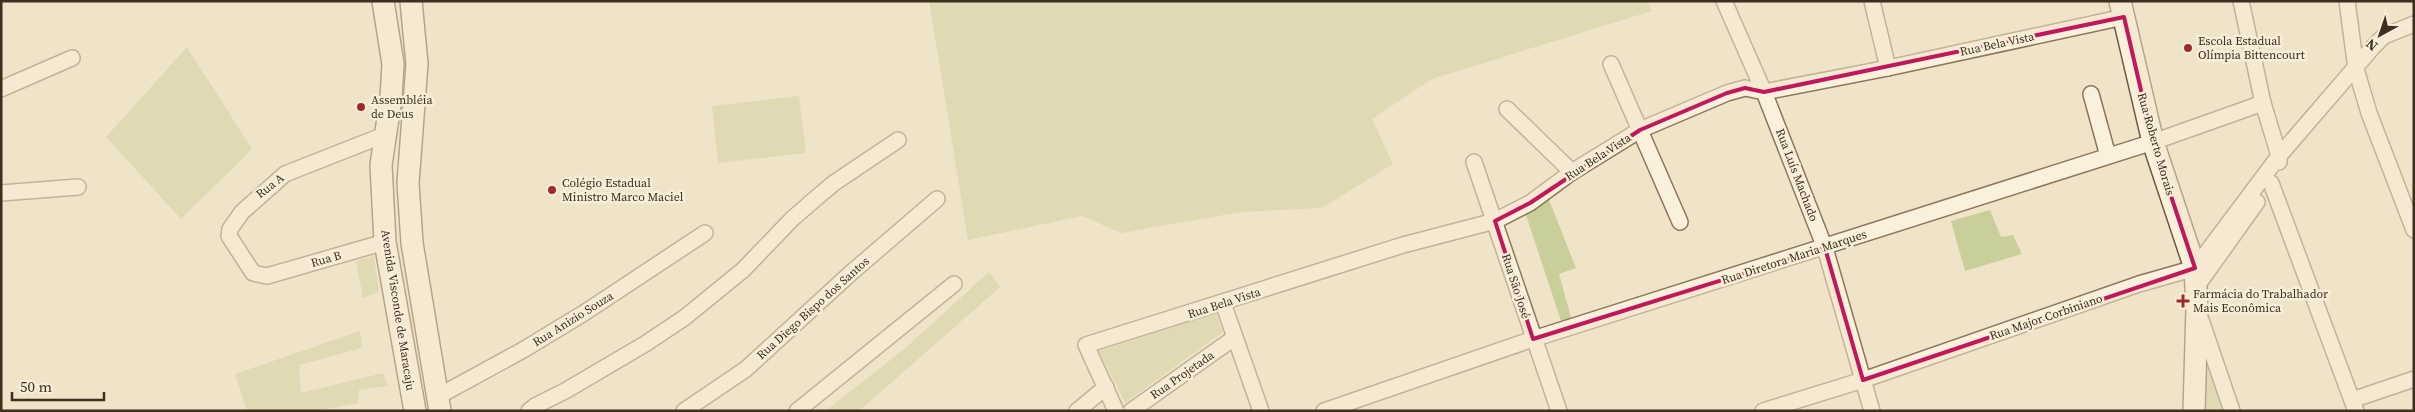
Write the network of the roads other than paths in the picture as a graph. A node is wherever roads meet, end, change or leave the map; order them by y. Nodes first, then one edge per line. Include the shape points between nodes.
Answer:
1 (383, 1) edge
2 (411, 1) edge
3 (1724, 1) edge
4 (1872, 1) edge
5 (2241, 1) edge
6 (2346, 1) edge
7 (2122, 9) edge
8 (2414, 24) edge
9 (72, 58) dead end
10 (393, 64) junction
11 (417, 64) junction
12 (1611, 64) dead end
13 (1888, 68) junction
14 (2356, 69) junction
15 (1, 89) edge
16 (1764, 92) junction
17 (2090, 94) dead end
18 (391, 98) junction
19 (415, 102) junction
20 (2263, 103) junction
21 (1506, 109) dead end
22 (1640, 130) junction
23 (384, 135) junction
24 (898, 140) dead end
25 (2153, 142) junction
26 (2108, 156) junction
27 (2279, 156) junction
28 (1474, 162) dead end
29 (1572, 172) junction
30 (2271, 183) junction
31 (78, 187) dead end
32 (1, 194) edge
33 (937, 200) dead end
34 (1495, 221) junction
35 (1680, 222) dead end
36 (2414, 230) edge
37 (705, 233) dead end
38 (385, 242) junction
39 (1825, 248) junction
40 (267, 276) joint
41 (2196, 277) junction
42 (954, 284) dead end
43 (1223, 304) junction
44 (2196, 308) junction
45 (1234, 338) junction
46 (1533, 339) junction
47 (2414, 379) edge
48 (1863, 380) junction
49 (1106, 388) junction
50 (438, 404) edge
51 (2354, 405) edge
52 (415, 411) edge
53 (529, 411) edge
54 (684, 411) edge
55 (797, 411) edge
56 (1077, 411) edge
57 (1116, 411) edge
58 (1131, 411) edge
59 (1261, 411) edge
60 (1324, 411) edge
61 (1559, 411) edge
62 (1763, 411) edge
63 (1872, 411) edge
64 (2194, 411) edge
65 (2232, 411) edge

1 - 10 main road, Avenida Visconde de Maracaju
2 - 11 main road, Avenida Visconde de Maracaju
3 - 16 street, Rua Luís Machado
4 - 13 street
5 - 20 street
6 - 14 street
7 - 13 street, Rua Bela Vista
7 - 25 main road, Rua Roberto Morais
8 - 14 street via 2384,36
9 - 15 street
10 - 11 main road via 408,68
10 - 18 main road, Avenida Visconde de Maracaju
11 - 19 main road, Avenida Visconde de Maracaju
12 - 22 street
13 - 16 street, Rua Bela Vista
14 - 27 street
14 - 36 street
16 - 22 street, Rua Bela Vista via 1745,88 1727,93
16 - 39 street, Rua Luís Machado
17 - 26 street
18 - 19 main road via 403,93
18 - 23 main road, Avenida Visconde de Maracaju
19 - 50 main road, Avenida Visconde de Maracaju via 408,183 412,243
20 - 25 street, Rua Diretora Maria Marques
20 - 27 street
21 - 29 street
22 - 29 street, Rua Bela Vista
22 - 35 street
23 - 38 main road, Avenida Visconde de Maracaju via 381,185
23 - 40 street, Rua A via 285,174 242,212 229,236 251,270 257,275
24 - 53 street via 815,198 743,270 684,318
25 - 26 street, Rua Diretora Maria Marques
25 - 41 main road, Rua Roberto Morais
26 - 39 street, Rua Diretora Maria Marques
27 - 30 street via 2279,166
27 - 41 street
28 - 34 street, Rua São José
29 - 34 street, Rua Bela Vista via 1530,203
30 - 41 street
30 - 51 street
31 - 32 street
33 - 54 street, Rua Diego Bispo dos Santos via 746,369
34 - 43 street, Rua Bela Vista via 1403,245
34 - 46 street, Rua São José
37 - 50 street, Rua Anizio Souza
38 - 40 street, Rua B
38 - 52 main road, Avenida Visconde de Maracaju
39 - 46 street, Rua Diretora Maria Marques
39 - 48 street, Rua Luís Machado
41 - 44 main road, Rua Roberto Morais
41 - 48 street, Rua Major Corbiniano via 2139,284
42 - 55 street
43 - 45 street
43 - 49 street, Rua Bela Vista via 1086,345
44 - 64 main road, Rua Roberto Morais
44 - 65 street
45 - 58 street, Rua Projetada
45 - 59 street
46 - 60 street, Rua Diretora Maria Marques
46 - 61 street, Rua São José
47 - 51 street
48 - 62 street, Rua Major Corbiniano
48 - 63 street, Rua Luís Machado
49 - 56 street
49 - 57 street

